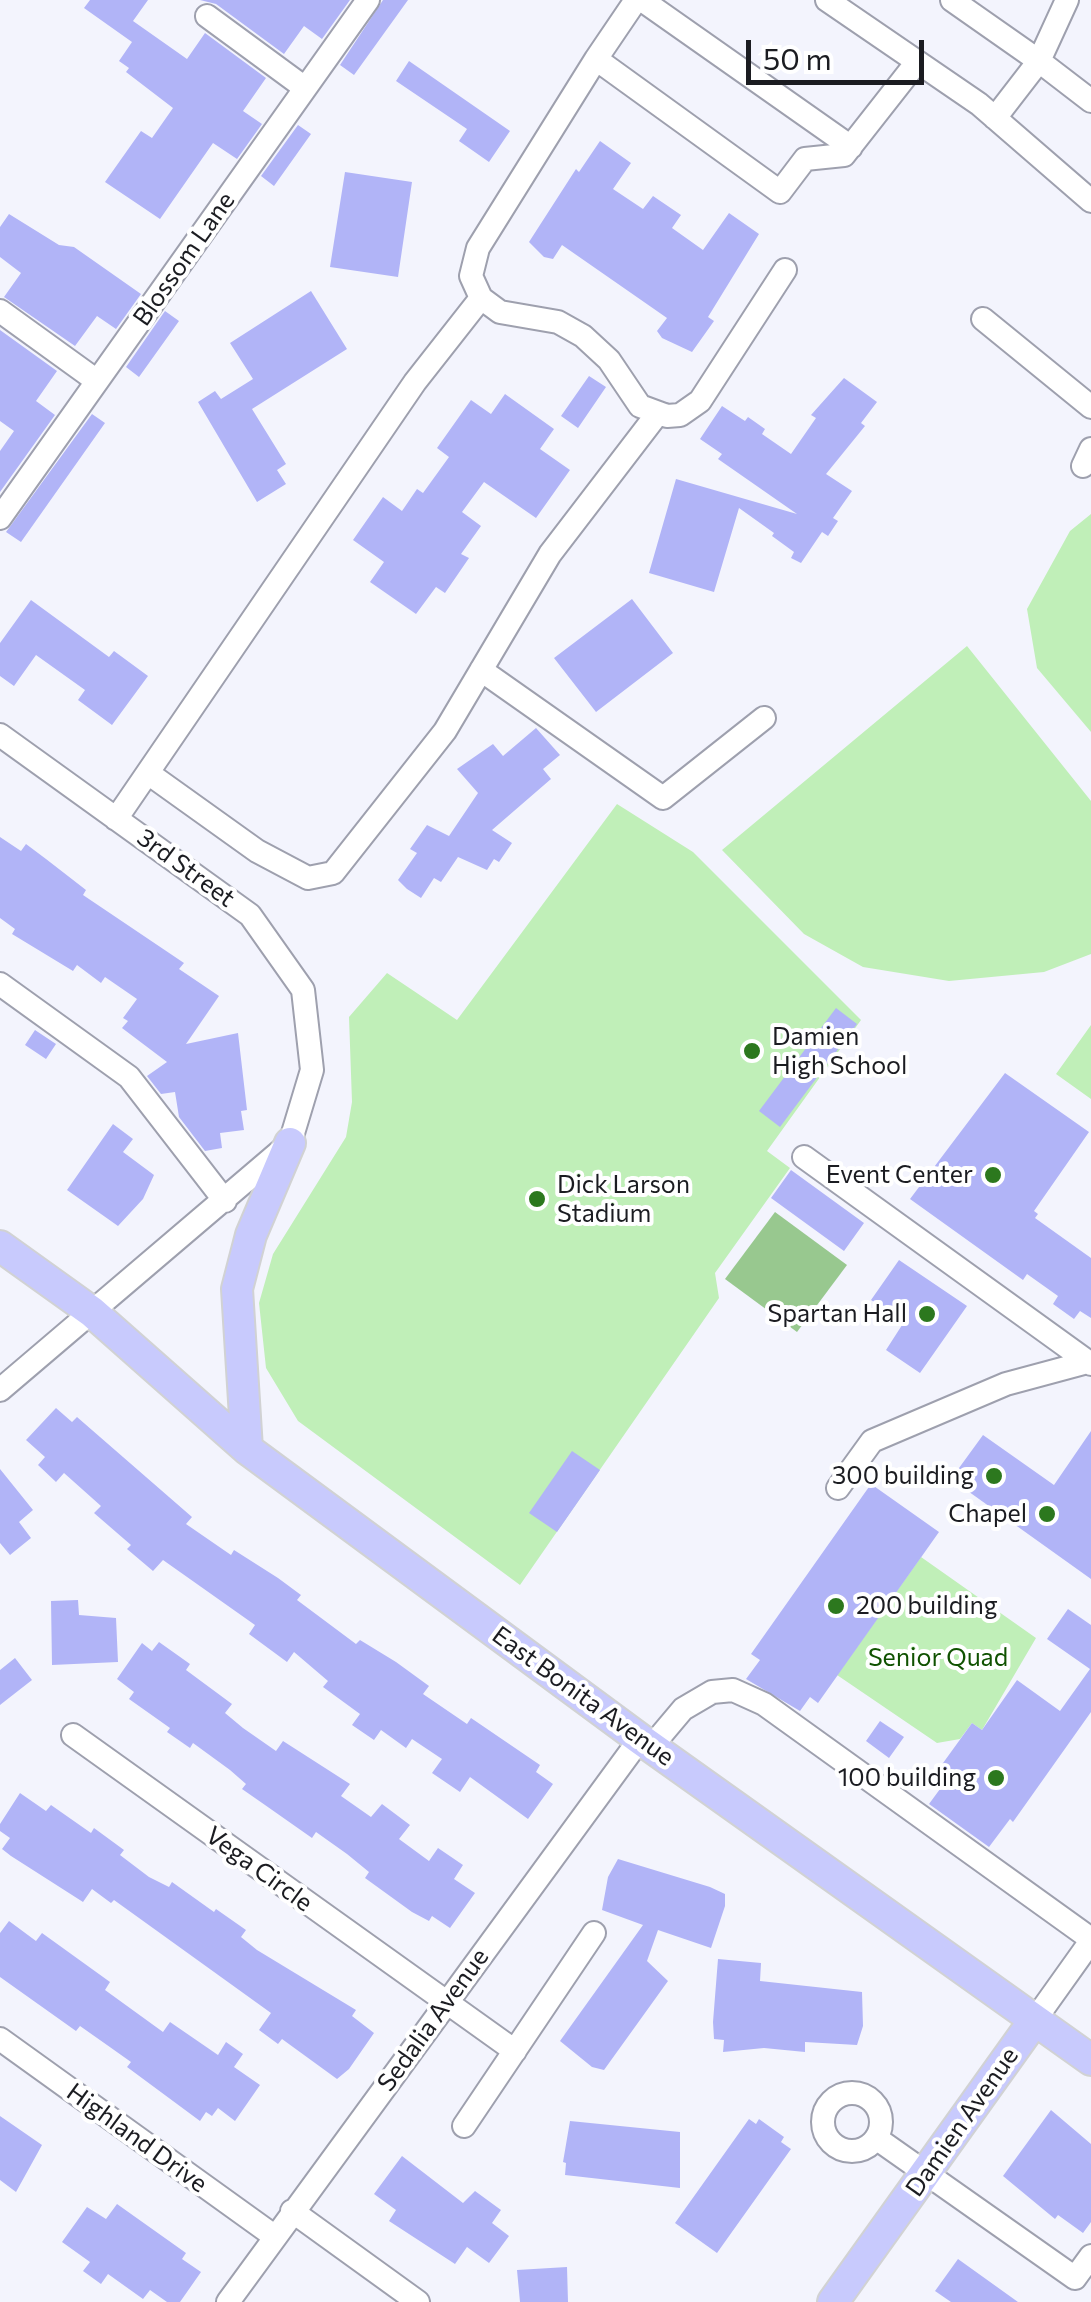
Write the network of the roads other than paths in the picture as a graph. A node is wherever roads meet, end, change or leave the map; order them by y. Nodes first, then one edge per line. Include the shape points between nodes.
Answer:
1 (368, 0) edge
2 (639, 0) edge
3 (828, 0) edge
4 (952, 0) edge
5 (1067, 0) edge
6 (207, 16) dead end
7 (596, 60) junction
8 (1039, 61) junction
9 (917, 62) junction
10 (306, 88) junction
11 (1091, 102) edge
12 (996, 118) junction
13 (848, 151) junction
14 (1091, 202) edge
15 (786, 270) dead end
16 (481, 298) junction
17 (0, 311) edge
18 (983, 320) dead end
19 (98, 381) junction
20 (1091, 407) edge
21 (658, 412) junction
22 (0, 518) edge
23 (481, 670) junction
24 (764, 718) dead end
25 (0, 735) edge
26 (148, 773) junction
27 (116, 818) junction
28 (0, 984) edge
29 (290, 1143) junction
30 (804, 1156) dead end
31 (226, 1202) junction
32 (0, 1246) edge
33 (92, 1312) junction
34 (1088, 1363) edge
35 (0, 1390) edge
36 (247, 1449) junction
37 (838, 1488) dead end
38 (73, 1735) dead end
39 (646, 1743) junction
40 (594, 1933) dead end
41 (1091, 1940) edge
42 (446, 2003) junction
43 (1034, 2021) junction
44 (0, 2039) edge
45 (515, 2051) junction
46 (1091, 2060) edge
47 (464, 2126) dead end
48 (876, 2138) dead end
49 (926, 2173) junction
50 (292, 2211) junction
51 (274, 2236) junction
52 (1091, 2256) edge
53 (228, 2302) edge
54 (418, 2302) edge
55 (833, 2302) edge

1 - 10 street, Blossom Lane
2 - 7 street
2 - 13 street
3 - 9 street
4 - 8 street
5 - 8 street
6 - 10 street
7 - 13 street via 780,192 805,159
7 - 16 street via 478,248 471,276
8 - 11 street
8 - 12 street
9 - 12 street
9 - 13 street
10 - 19 street, Blossom Lane
12 - 14 street
15 - 21 street via 700,401 680,414
16 - 21 street via 500,312 558,322 583,336 609,360 640,406
16 - 26 street via 415,382
17 - 19 street
18 - 20 street
19 - 22 street, Blossom Lane
21 - 23 street via 550,554
23 - 24 street via 663,798
23 - 26 street via 445,730 332,873 308,878 256,851
25 - 27 street, 3rd Street
26 - 27 street
27 - 29 street, 3rd Street via 250,914 303,990 312,1070
28 - 31 street via 130,1076
29 - 31 street
29 - 36 main road via 251,1236 237,1290
30 - 34 street
31 - 33 street
32 - 33 main road, East Bonita Avenue
33 - 35 street
33 - 36 main road, East Bonita Avenue
34 - 37 street via 1006,1384 872,1442
36 - 39 main road, East Bonita Avenue
38 - 42 street, Vega Circle
39 - 41 street, Sedalia Avenue via 712,1692 733,1690 764,1704
39 - 42 street, Sedalia Avenue
39 - 43 main road, East Bonita Avenue
40 - 45 street
41 - 43 street, Damien Avenue
42 - 45 street, Vega Circle
42 - 50 street, Sedalia Avenue
43 - 46 main road, East Bonita Avenue
43 - 49 main road, Damien Avenue
44 - 51 street, Highland Drive
45 - 47 street
48 - 49 street
49 - 52 street via 1075,2278
49 - 55 main road, Damien Avenue
50 - 51 street, Sedalia Avenue
50 - 54 street
51 - 53 street, Sedalia Avenue

